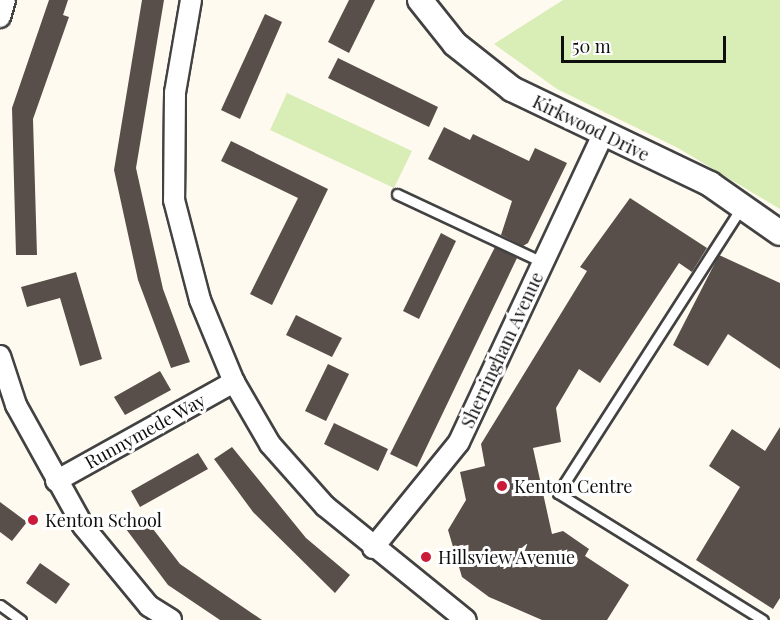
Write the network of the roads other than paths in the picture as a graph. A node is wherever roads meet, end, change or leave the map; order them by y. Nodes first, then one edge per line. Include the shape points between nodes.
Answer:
1 (5, 0) edge
2 (191, 0) edge
3 (420, 0) edge
4 (0, 17) edge
5 (603, 134) junction
6 (397, 194) dead end
7 (744, 203) junction
8 (780, 233) edge
9 (544, 262) junction
10 (0, 356) edge
11 (234, 382) junction
12 (56, 481) junction
13 (373, 548) junction
14 (0, 605) edge
15 (21, 620) edge
16 (171, 620) edge
17 (466, 620) edge
18 (763, 620) edge

1 - 4 street
2 - 11 street via 175,93 174,200 200,300
3 - 5 street, Kirkwood Drive via 455,44 512,89
5 - 7 street, Kirkwood Drive
5 - 9 street, Sherringham Avenue
6 - 9 lane
7 - 8 street, Kirkwood Drive
7 - 18 lane via 558,493
9 - 13 street, Sherringham Avenue via 459,442
10 - 12 street via 16,405
11 - 12 street, Runnymede Way
11 - 13 street via 270,444 325,506
12 - 16 street via 120,575
13 - 17 street
14 - 15 lane

